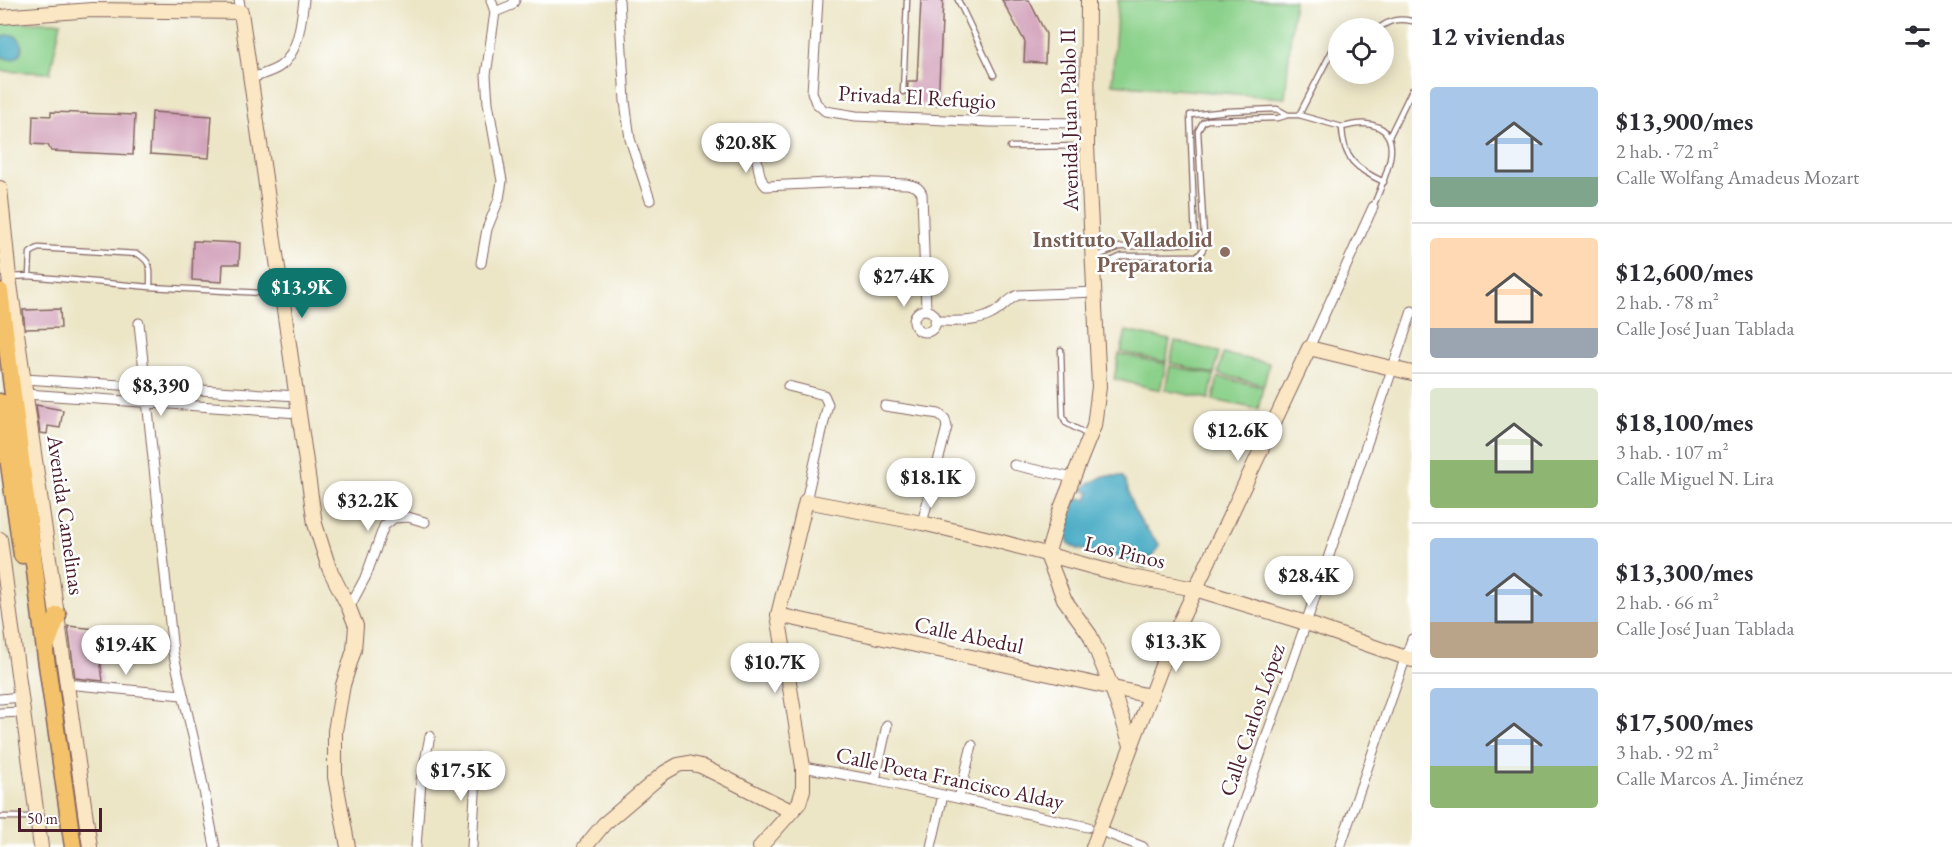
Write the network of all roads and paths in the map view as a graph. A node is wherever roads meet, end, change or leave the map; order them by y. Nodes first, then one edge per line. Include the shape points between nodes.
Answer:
1 (304, 0) edge
2 (491, 0) edge
3 (515, 0) edge
4 (619, 0) edge
5 (818, 0) edge
6 (908, 0) edge
7 (958, 0) edge
8 (1088, 0) edge
9 (91, 5) edge
10 (240, 6) edge
11 (495, 12) junction
12 (0, 17) edge
13 (1394, 20) edge
14 (1412, 21) edge
15 (1328, 59) edge
16 (993, 75) dead end
17 (252, 78) junction
18 (1412, 90) edge
19 (903, 92) dead end
20 (1288, 114) junction
21 (1299, 116) junction
22 (1087, 123) junction
23 (1342, 127) junction
24 (754, 130) dead end
25 (1389, 137) junction
26 (1088, 146) junction
27 (1010, 147) dead end
28 (1384, 182) junction
29 (0, 188) edge
30 (650, 200) dead end
31 (1372, 207) joint
32 (1193, 243) junction
33 (1201, 254) junction
34 (481, 263) dead end
35 (1094, 263) junction
36 (29, 276) junction
37 (9, 277) junction
38 (150, 287) junction
39 (0, 291) edge
40 (1096, 292) junction
41 (282, 294) junction
42 (926, 309) junction
43 (1412, 311) edge
44 (935, 321) junction
45 (140, 322) dead end
46 (1309, 348) junction
47 (1061, 350) dead end
48 (1393, 368) junction
49 (1412, 373) edge
50 (24, 379) junction
51 (788, 386) dead end
52 (146, 388) junction
53 (26, 394) junction
54 (297, 396) junction
55 (0, 402) edge
56 (147, 402) junction
57 (885, 406) dead end
58 (298, 413) junction
59 (1090, 436) junction
60 (1014, 465) dead end
61 (1073, 478) junction
62 (806, 501) junction
63 (425, 522) dead end
64 (922, 524) junction
65 (0, 539) edge
66 (1047, 555) junction
67 (3, 577) edge
68 (1195, 589) junction
69 (350, 608) junction
70 (58, 615) junction
71 (778, 615) junction
72 (1306, 623) junction
73 (1412, 639) edge
74 (45, 651) junction
75 (1409, 659) edge
76 (67, 684) junction
77 (1112, 688) junction
78 (182, 695) junction
79 (1150, 696) junction
80 (21, 697) junction
81 (0, 699) edge
82 (23, 712) junction
83 (0, 713) edge
84 (887, 725) dead end
85 (430, 736) dead end
86 (972, 745) dead end
87 (1131, 746) junction
88 (477, 759) dead end
89 (803, 767) junction
90 (875, 780) junction
91 (943, 795) junction
92 (959, 798) junction
93 (791, 811) junction
94 (0, 817) edge
95 (37, 817) junction
96 (1094, 829) junction
97 (41, 847) edge
98 (63, 847) edge
99 (73, 847) edge
100 (90, 847) edge
101 (215, 847) edge
102 (348, 847) edge
103 (416, 847) edge
104 (472, 847) edge
105 (585, 847) edge
106 (759, 847) edge
107 (931, 847) edge
108 (1093, 847) edge
109 (1143, 847) edge
110 (1228, 847) edge
111 (1340, 847) edge

1 - 17 street via 291,53 279,67
2 - 11 street
3 - 11 street
4 - 30 street via 624,101 630,139
5 - 22 street, Privada El Refugio via 812,92 825,111 904,119
6 - 19 lane
7 - 16 lane
8 - 22 street, Avenida Juan Pablo II
9 - 10 street
9 - 12 street
10 - 17 street
11 - 34 street via 486,75 502,181
13 - 14 lane
15 - 21 lane
17 - 41 street
18 - 25 lane
20 - 21 lane
20 - 32 lane via 1277,109 1190,116
20 - 33 lane via 1278,118 1203,122 1198,131 1204,237
21 - 23 lane
22 - 26 street, Avenida Juan Pablo II
23 - 25 lane via 1365,123 1380,127
23 - 28 lane via 1351,160 1363,172
24 - 42 street via 761,183 766,186 848,182 907,184 920,189
25 - 28 lane via 1391,155
26 - 27 lane
26 - 35 street, Avenida Juan Pablo II
28 - 31 lane
29 - 37 street, Avenida Camelinas
31 - 46 street
32 - 33 lane
32 - 35 lane via 1120,246
33 - 35 lane via 1122,256
35 - 40 street, Avenida Juan Pablo II
36 - 37 lane
36 - 38 lane
36 - 38 lane via 30,253 38,248 138,254 147,259
37 - 50 street, Avenida Camelinas
38 - 41 lane
39 - 74 highway, Avenida Camelinas
40 - 44 street via 1018,295 981,319
40 - 59 street, Avenida Juan Pablo II via 1099,387
41 - 54 street
42 - 44 street
42 - 44 street via 914,316 915,327 928,331
43 - 48 street, Calle Carlos López
45 - 52 street
46 - 48 street
46 - 68 street
47 - 59 lane via 1063,416 1066,423
48 - 49 street
48 - 72 street, Calle Carlos López
50 - 52 street
50 - 53 street, Avenida Camelinas
51 - 62 street via 824,395 828,404
52 - 54 street
52 - 56 street
53 - 56 street
53 - 70 street, Avenida Camelinas
54 - 58 street
55 - 98 highway
56 - 58 street
56 - 78 street via 173,652
57 - 64 street via 939,414 945,419
58 - 69 street via 315,524 329,568
59 - 61 street, Avenida Juan Pablo II
60 - 61 street
61 - 66 street, Avenida Juan Pablo II
62 - 64 street, Los Pinos
62 - 71 street
63 - 69 street via 394,518 384,526
64 - 66 street, Los Pinos
65 - 67 street
66 - 68 street, Los Pinos
66 - 77 street via 1065,598 1090,635
67 - 80 street
68 - 72 street, Los Pinos
68 - 79 street
69 - 102 street via 356,626 354,650 335,731 335,777
70 - 74 highway
70 - 76 street, Avenida Camelinas
71 - 77 street, Calle Abedul
71 - 89 street
72 - 75 street, Los Pinos
72 - 110 street, Calle Carlos López
73 - 75 street
74 - 99 highway, Avenida Camelinas
75 - 111 street
76 - 78 street
76 - 100 street, Avenida Camelinas
77 - 79 street, Calle Abedul
77 - 87 street
78 - 101 street
79 - 87 street
80 - 81 street
80 - 82 street
82 - 83 street
82 - 95 street
84 - 90 street
85 - 103 street via 421,782
86 - 92 street
87 - 96 street
88 - 104 street
89 - 90 street, Calle Poeta Francisco Alday
89 - 93 street via 803,790
90 - 91 street, Calle Poeta Francisco Alday
91 - 92 street, Calle Poeta Francisco Alday
91 - 107 street
92 - 96 street, Calle Poeta Francisco Alday
93 - 105 street via 688,763 664,773 604,824
93 - 106 street
94 - 95 lane
95 - 97 street
96 - 108 street
96 - 109 street, Calle Poeta Francisco Alday

